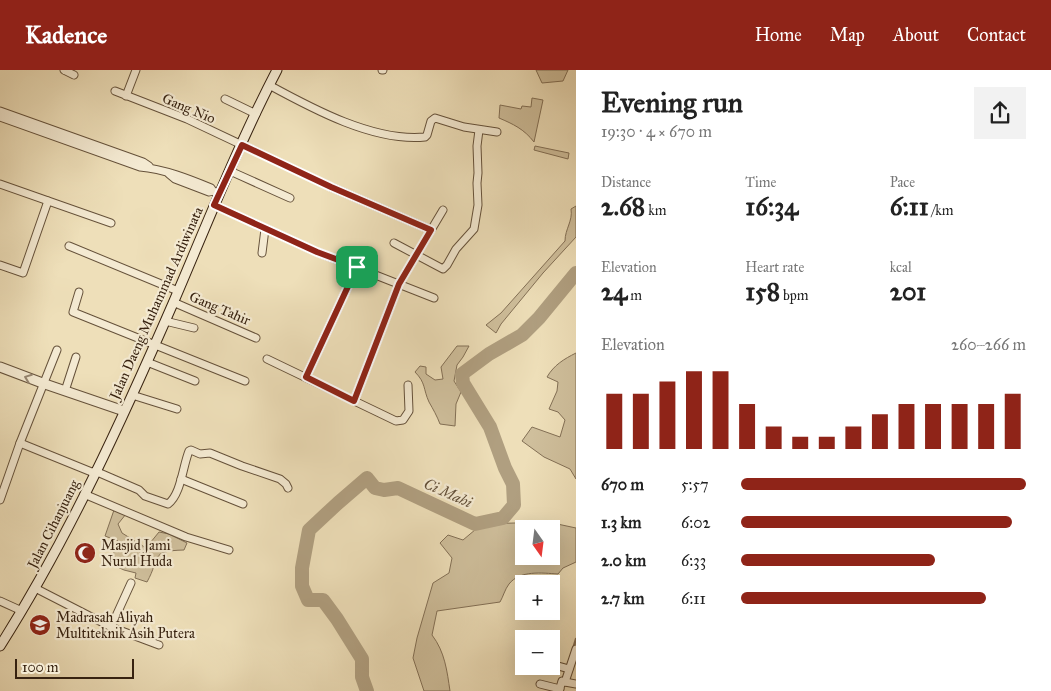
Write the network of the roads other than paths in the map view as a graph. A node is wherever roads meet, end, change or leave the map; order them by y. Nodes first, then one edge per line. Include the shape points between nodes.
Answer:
1 (64, 70) edge
2 (136, 70) edge
3 (277, 70) edge
4 (74, 75) dead end
5 (269, 85) junction
6 (116, 91) dead end
7 (126, 96) junction
8 (225, 99) dead end
9 (0, 111) edge
10 (256, 114) junction
11 (0, 117) edge
12 (479, 130) junction
13 (497, 132) dead end
14 (242, 145) junction
15 (128, 159) junction
16 (230, 171) junction
17 (0, 184) edge
18 (216, 193) junction
19 (290, 198) dead end
20 (48, 201) junction
21 (214, 205) junction
22 (442, 210) dead end
23 (111, 223) dead end
24 (265, 229) junction
25 (431, 230) junction
26 (394, 243) dead end
27 (68, 246) dead end
28 (262, 253) dead end
29 (416, 255) junction
30 (0, 265) edge
31 (357, 267) junction
32 (399, 284) junction
33 (178, 291) junction
34 (78, 292) dead end
35 (434, 298) dead end
36 (173, 302) junction
37 (168, 321) junction
38 (194, 328) dead end
39 (256, 338) dead end
40 (154, 346) junction
41 (58, 350) dead end
42 (76, 357) dead end
43 (267, 359) dead end
44 (147, 362) junction
45 (0, 367) edge
46 (306, 377) junction
47 (195, 381) dead end
48 (245, 381) dead end
49 (45, 384) junction
50 (408, 385) dead end
51 (65, 391) junction
52 (132, 395) junction
53 (354, 401) junction
54 (177, 410) dead end
55 (124, 411) junction
56 (20, 443) junction
57 (95, 472) junction
58 (181, 479) junction
59 (288, 488) dead end
60 (84, 494) junction
61 (0, 500) edge
62 (243, 504) dead end
63 (229, 550) dead end
64 (131, 582) dead end
65 (35, 588) junction
66 (0, 601) edge
67 (22, 612) junction
68 (111, 627) junction
69 (159, 645) dead end
70 (0, 646) edge
71 (576, 649) edge
72 (560, 666) edge
73 (569, 669) junction
74 (566, 682) junction
75 (540, 684) dead end
76 (576, 684) edge
77 (560, 690) edge

1 - 4 street
2 - 7 street
3 - 5 main road, Jalan Daeng Muhammad Ardiwinata
5 - 10 main road, Jalan Daeng Muhammad Ardiwinata
5 - 12 street via 360,128 390,135 425,138 435,118
6 - 7 street, Gang Nio
7 - 14 street, Gang Nio via 187,119
8 - 10 street
9 - 15 street
10 - 14 main road, Jalan Daeng Muhammad Ardiwinata
11 - 15 street
12 - 13 street
12 - 29 street via 478,205 474,228 443,268
14 - 16 main road, Jalan Daeng Muhammad Ardiwinata
14 - 25 street, Gang Nio
15 - 18 street via 168,174 177,174
16 - 18 main road, Jalan Daeng Muhammad Ardiwinata
16 - 19 street
17 - 20 street
18 - 21 main road, Jalan Daeng Muhammad Ardiwinata
20 - 23 street
20 - 30 street via 23,273
21 - 24 street
21 - 33 main road, Jalan Daeng Muhammad Ardiwinata
22 - 25 street
24 - 28 street
24 - 31 street
25 - 29 street
26 - 29 street
27 - 33 street
29 - 32 street
31 - 32 street
31 - 46 street
32 - 35 street
32 - 53 street
33 - 36 main road, Jalan Daeng Muhammad Ardiwinata
34 - 40 street via 73,312
36 - 37 main road, Jalan Daeng Muhammad Ardiwinata
36 - 39 street, Gang Tahir
37 - 38 street
37 - 40 main road, Jalan Daeng Muhammad Ardiwinata
40 - 44 main road, Jalan Daeng Muhammad Ardiwinata
40 - 48 street
41 - 49 street
42 - 51 street
43 - 46 street
44 - 47 street
44 - 52 main road, Jalan Daeng Muhammad Ardiwinata
49 -> 45 main road
46 - 53 street
49 - 51 main road
49 - 56 street
50 - 53 street via 409,411 403,420 396,421
51 - 55 main road
52 - 54 street
52 - 55 main road, Jalan Daeng Muhammad Ardiwinata
55 - 57 main road, Jalan Cihanjuang
56 - 57 street
56 - 61 street
57 - 58 street via 166,504 171,502
57 - 60 main road, Jalan Cihanjuang
58 - 59 street via 191,450 200,454 210,453 280,479
58 - 62 street
60 - 63 street via 186,537
60 - 65 main road, Jalan Cihanjuang
64 - 68 street
65 - 67 main road, Jalan Cihanjuang
65 - 68 street
66 - 67 street
67 - 70 main road, Jalan Cihanjuang
68 - 69 street
71 - 73 street
72 - 73 street
73 - 74 street
74 - 76 street
74 - 77 street via 562,681
75 - 77 street

